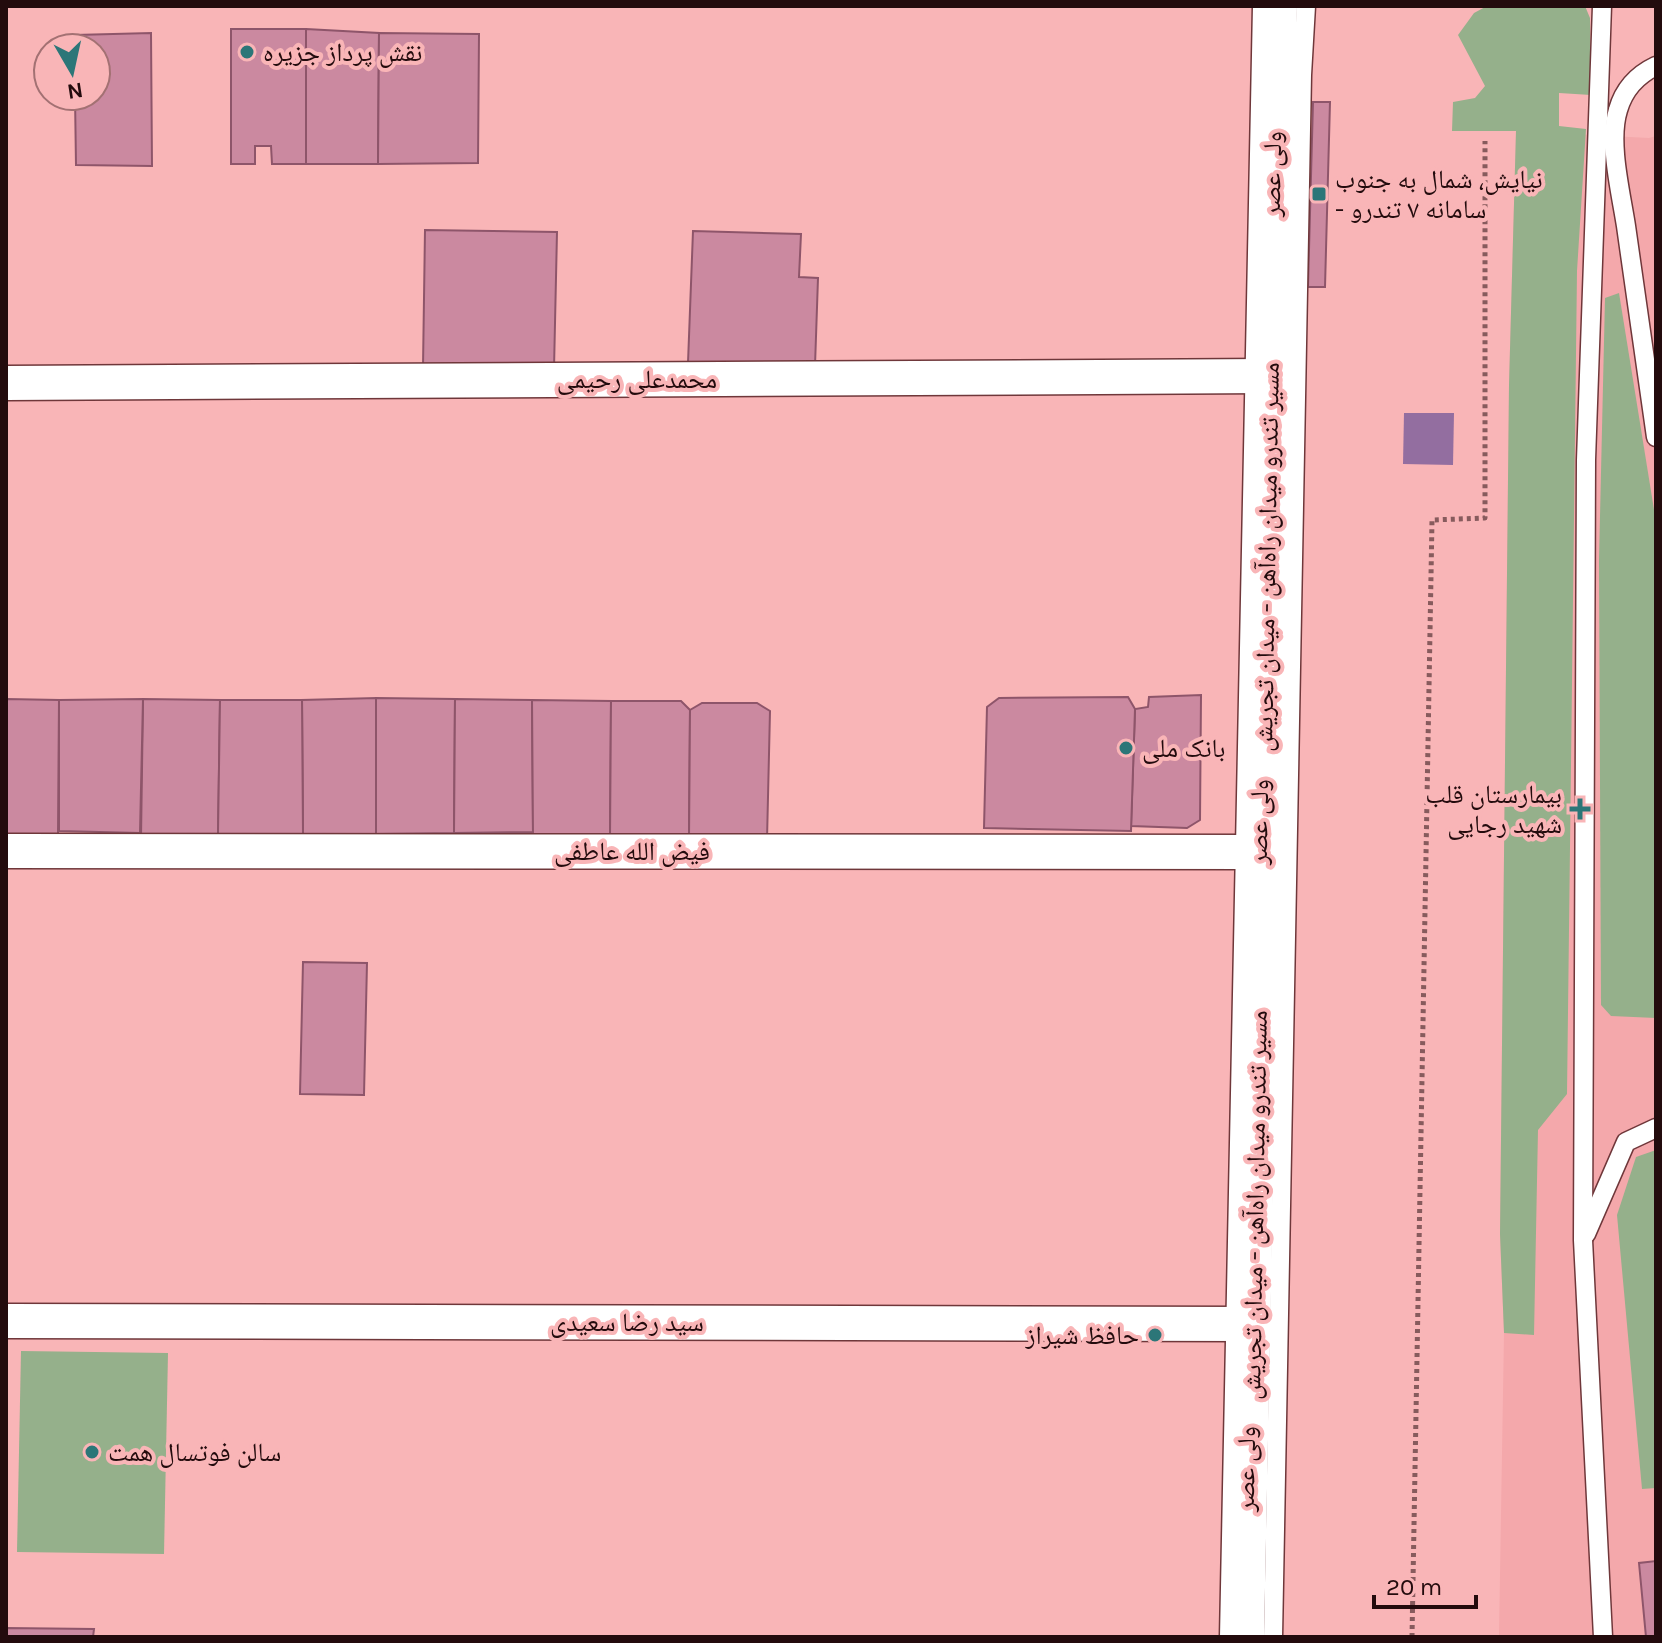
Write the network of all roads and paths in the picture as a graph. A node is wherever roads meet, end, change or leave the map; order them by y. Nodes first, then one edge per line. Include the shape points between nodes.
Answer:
1 (1275, 6) edge
2 (1306, 6) edge
3 (1602, 6) edge
4 (1656, 66) edge
5 (1600, 76) junction
6 (1634, 81) junction
7 (1606, 127) junction
8 (1485, 141) dead end
9 (1268, 376) junction
10 (6, 383) edge
11 (1656, 437) edge
12 (6, 851) edge
13 (1258, 852) junction
14 (1656, 1128) edge
15 (1583, 1240) junction
16 (6, 1321) edge
17 (1248, 1324) junction
18 (1242, 1637) edge
19 (1273, 1637) edge
20 (1412, 1637) edge
21 (1603, 1637) edge

1 - 9 main road, ولی عصر
2 - 19 lane, مسیر تندرو میدان راه‌آهن - میدان تجریش
3 - 5 lane
4 - 6 lane
5 - 6 lane
5 - 7 lane
6 - 7 lane
7 - 11 lane via 1619,179
7 - 15 lane via 1586,460
8 - 20 path via 1485,518 1432,520
9 - 10 street, محمدعلی رحیمی
9 - 13 main road, ولی عصر
12 - 13 street, فیض الله عاطفی
13 - 17 main road, ولی عصر
14 - 15 lane via 1626,1142
15 - 21 lane
16 - 17 street, سید رضا سعیدی
17 - 18 main road, ولی عصر

